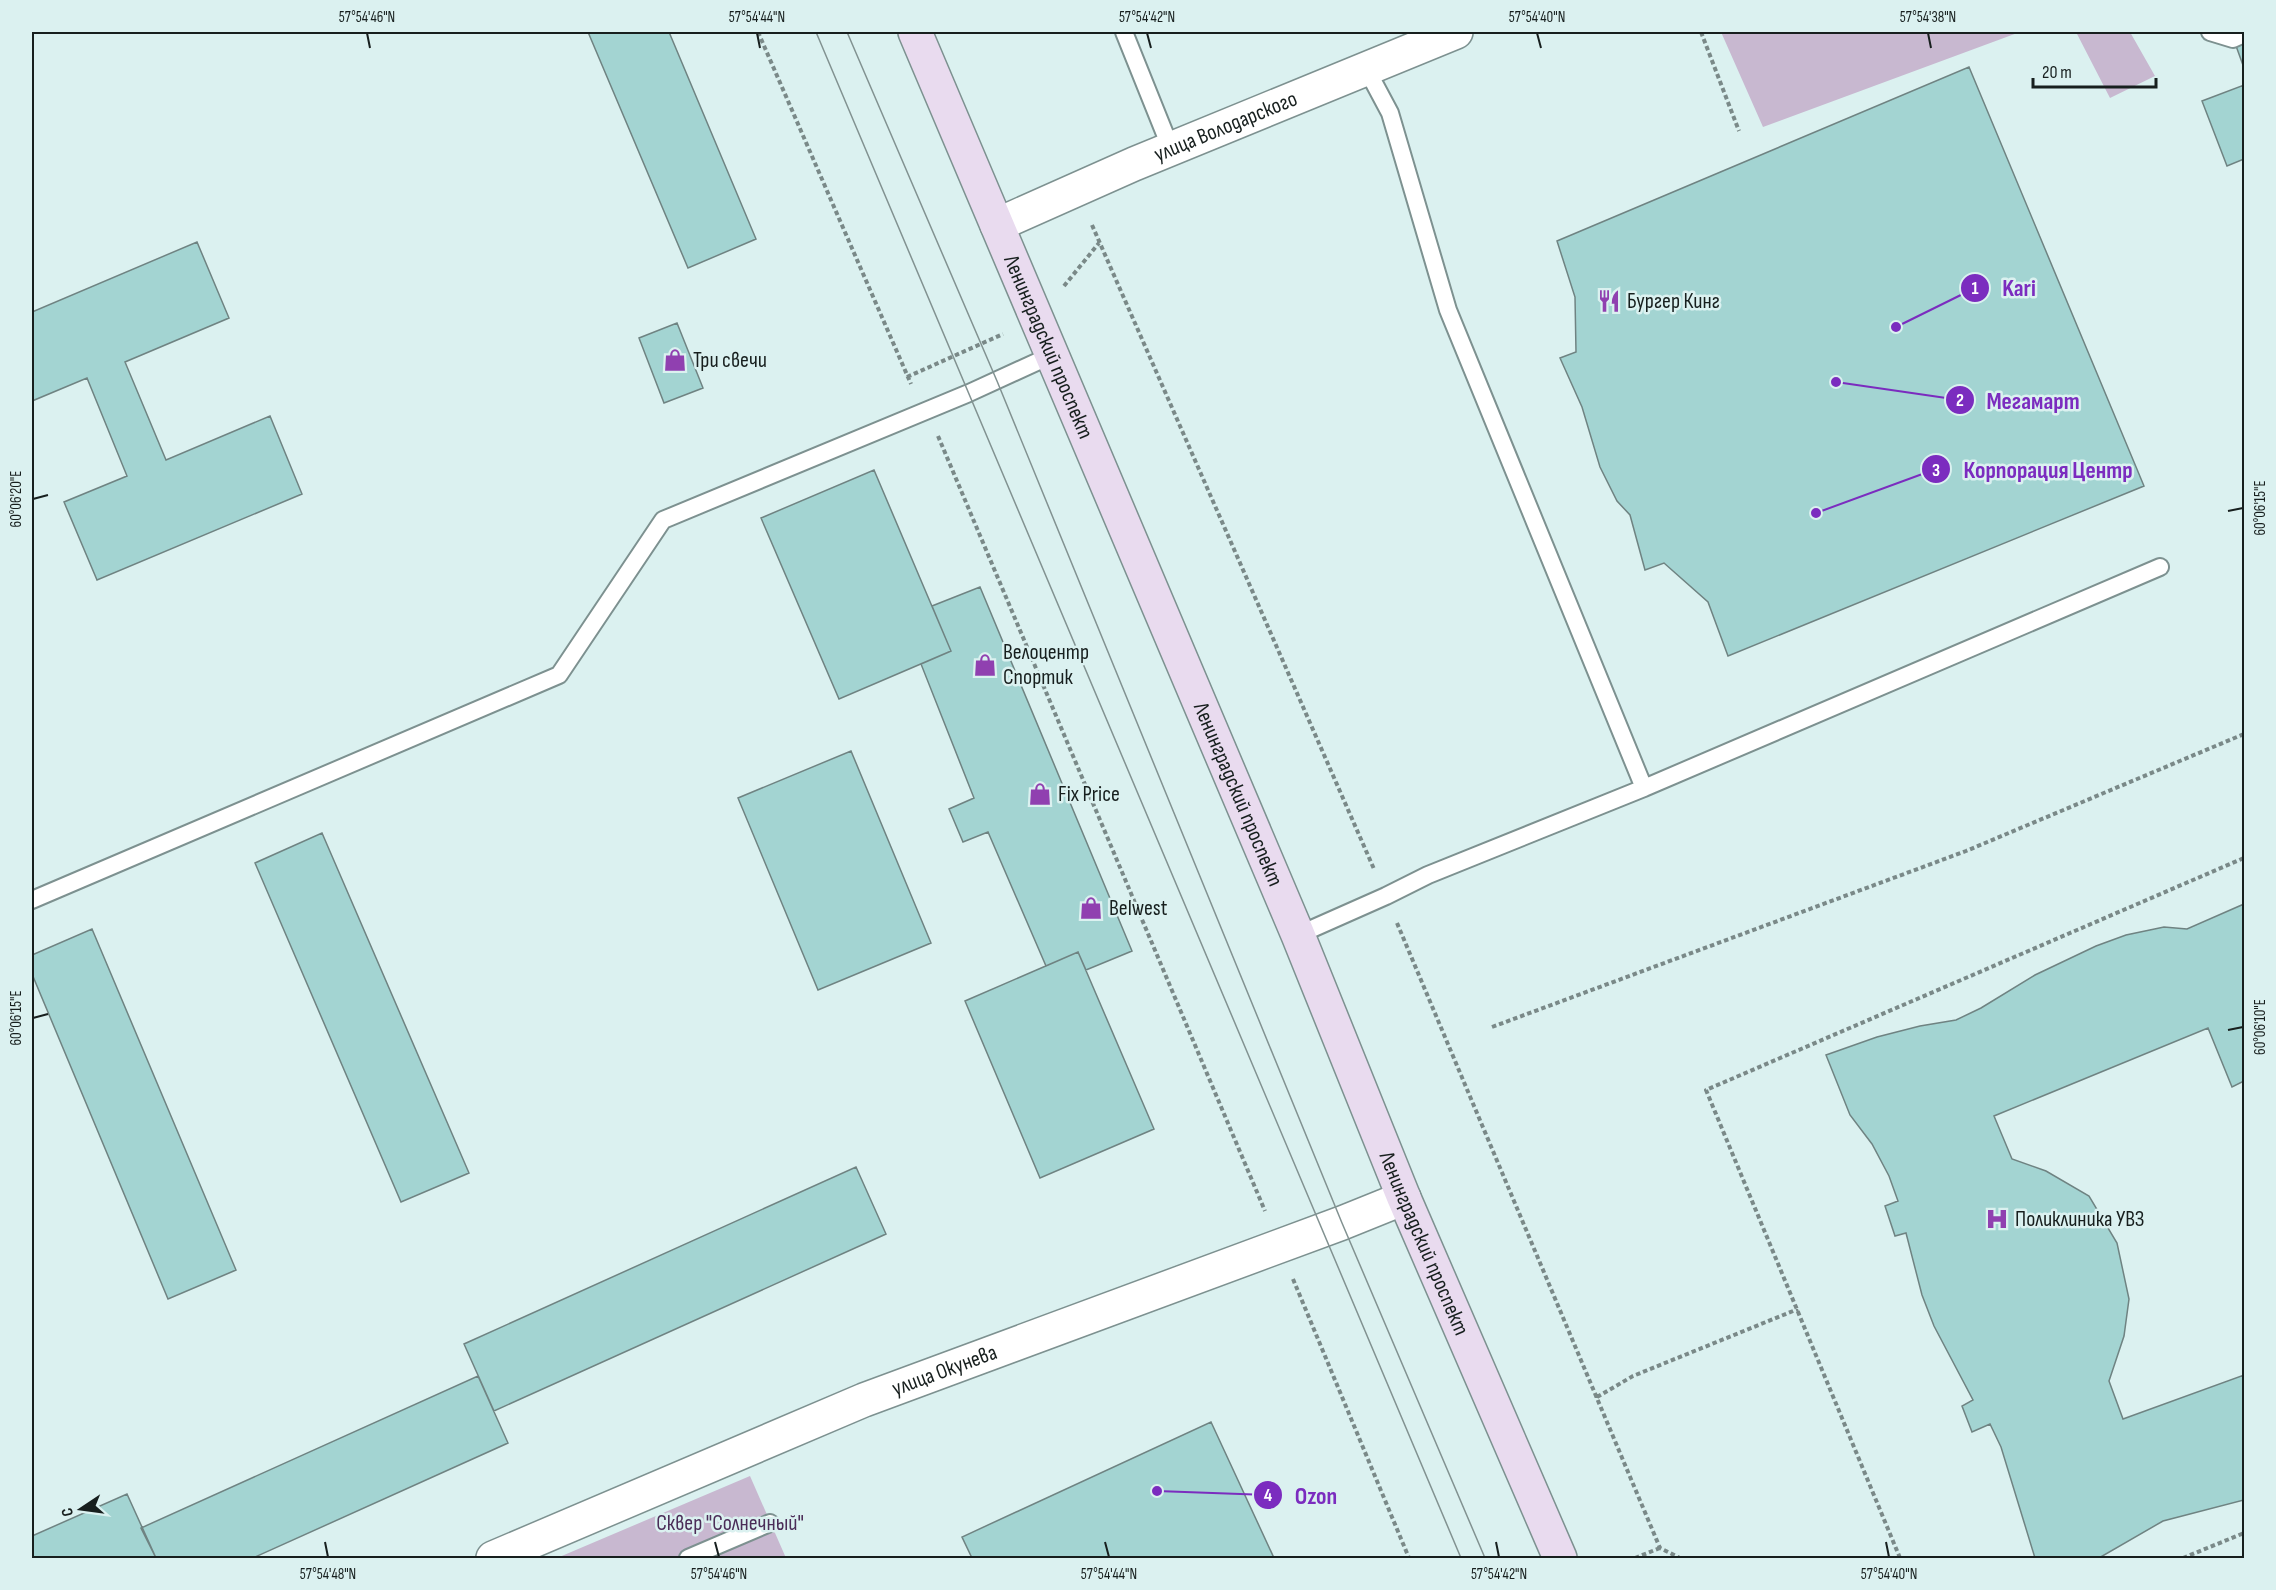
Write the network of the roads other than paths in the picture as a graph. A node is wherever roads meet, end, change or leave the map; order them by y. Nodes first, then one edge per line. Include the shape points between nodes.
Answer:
1 (915, 32) edge
2 (1124, 32) edge
3 (1456, 32) edge
4 (2210, 32) edge
5 (2244, 34) edge
6 (1366, 68) junction
7 (1171, 149) junction
8 (997, 225) junction
9 (1052, 355) junction
10 (2160, 567) dead end
11 (1644, 788) junction
12 (32, 900) edge
13 (1298, 935) junction
14 (1404, 1198) junction
15 (770, 1523) dead end
16 (509, 1555) edge
17 (688, 1558) edge
18 (1560, 1558) edge

1 - 8 main road, Ленинградский проспект
2 - 7 lane
3 - 6 street, улица Володарского
4 - 5 lane via 2234,39
6 - 7 street, улица Володарского
6 - 11 lane via 1389,113 1448,310
7 - 8 street, улица Володарского
8 - 9 main road, Ленинградский проспект
9 - 12 lane via 663,520 559,675
9 - 13 main road, Ленинградский проспект
10 - 11 lane
11 - 13 lane via 1428,875
13 - 14 main road, Ленинградский проспект
14 - 16 street, улица Окунева via 864,1400
14 - 18 main road, Ленинградский проспект
15 - 17 lane

